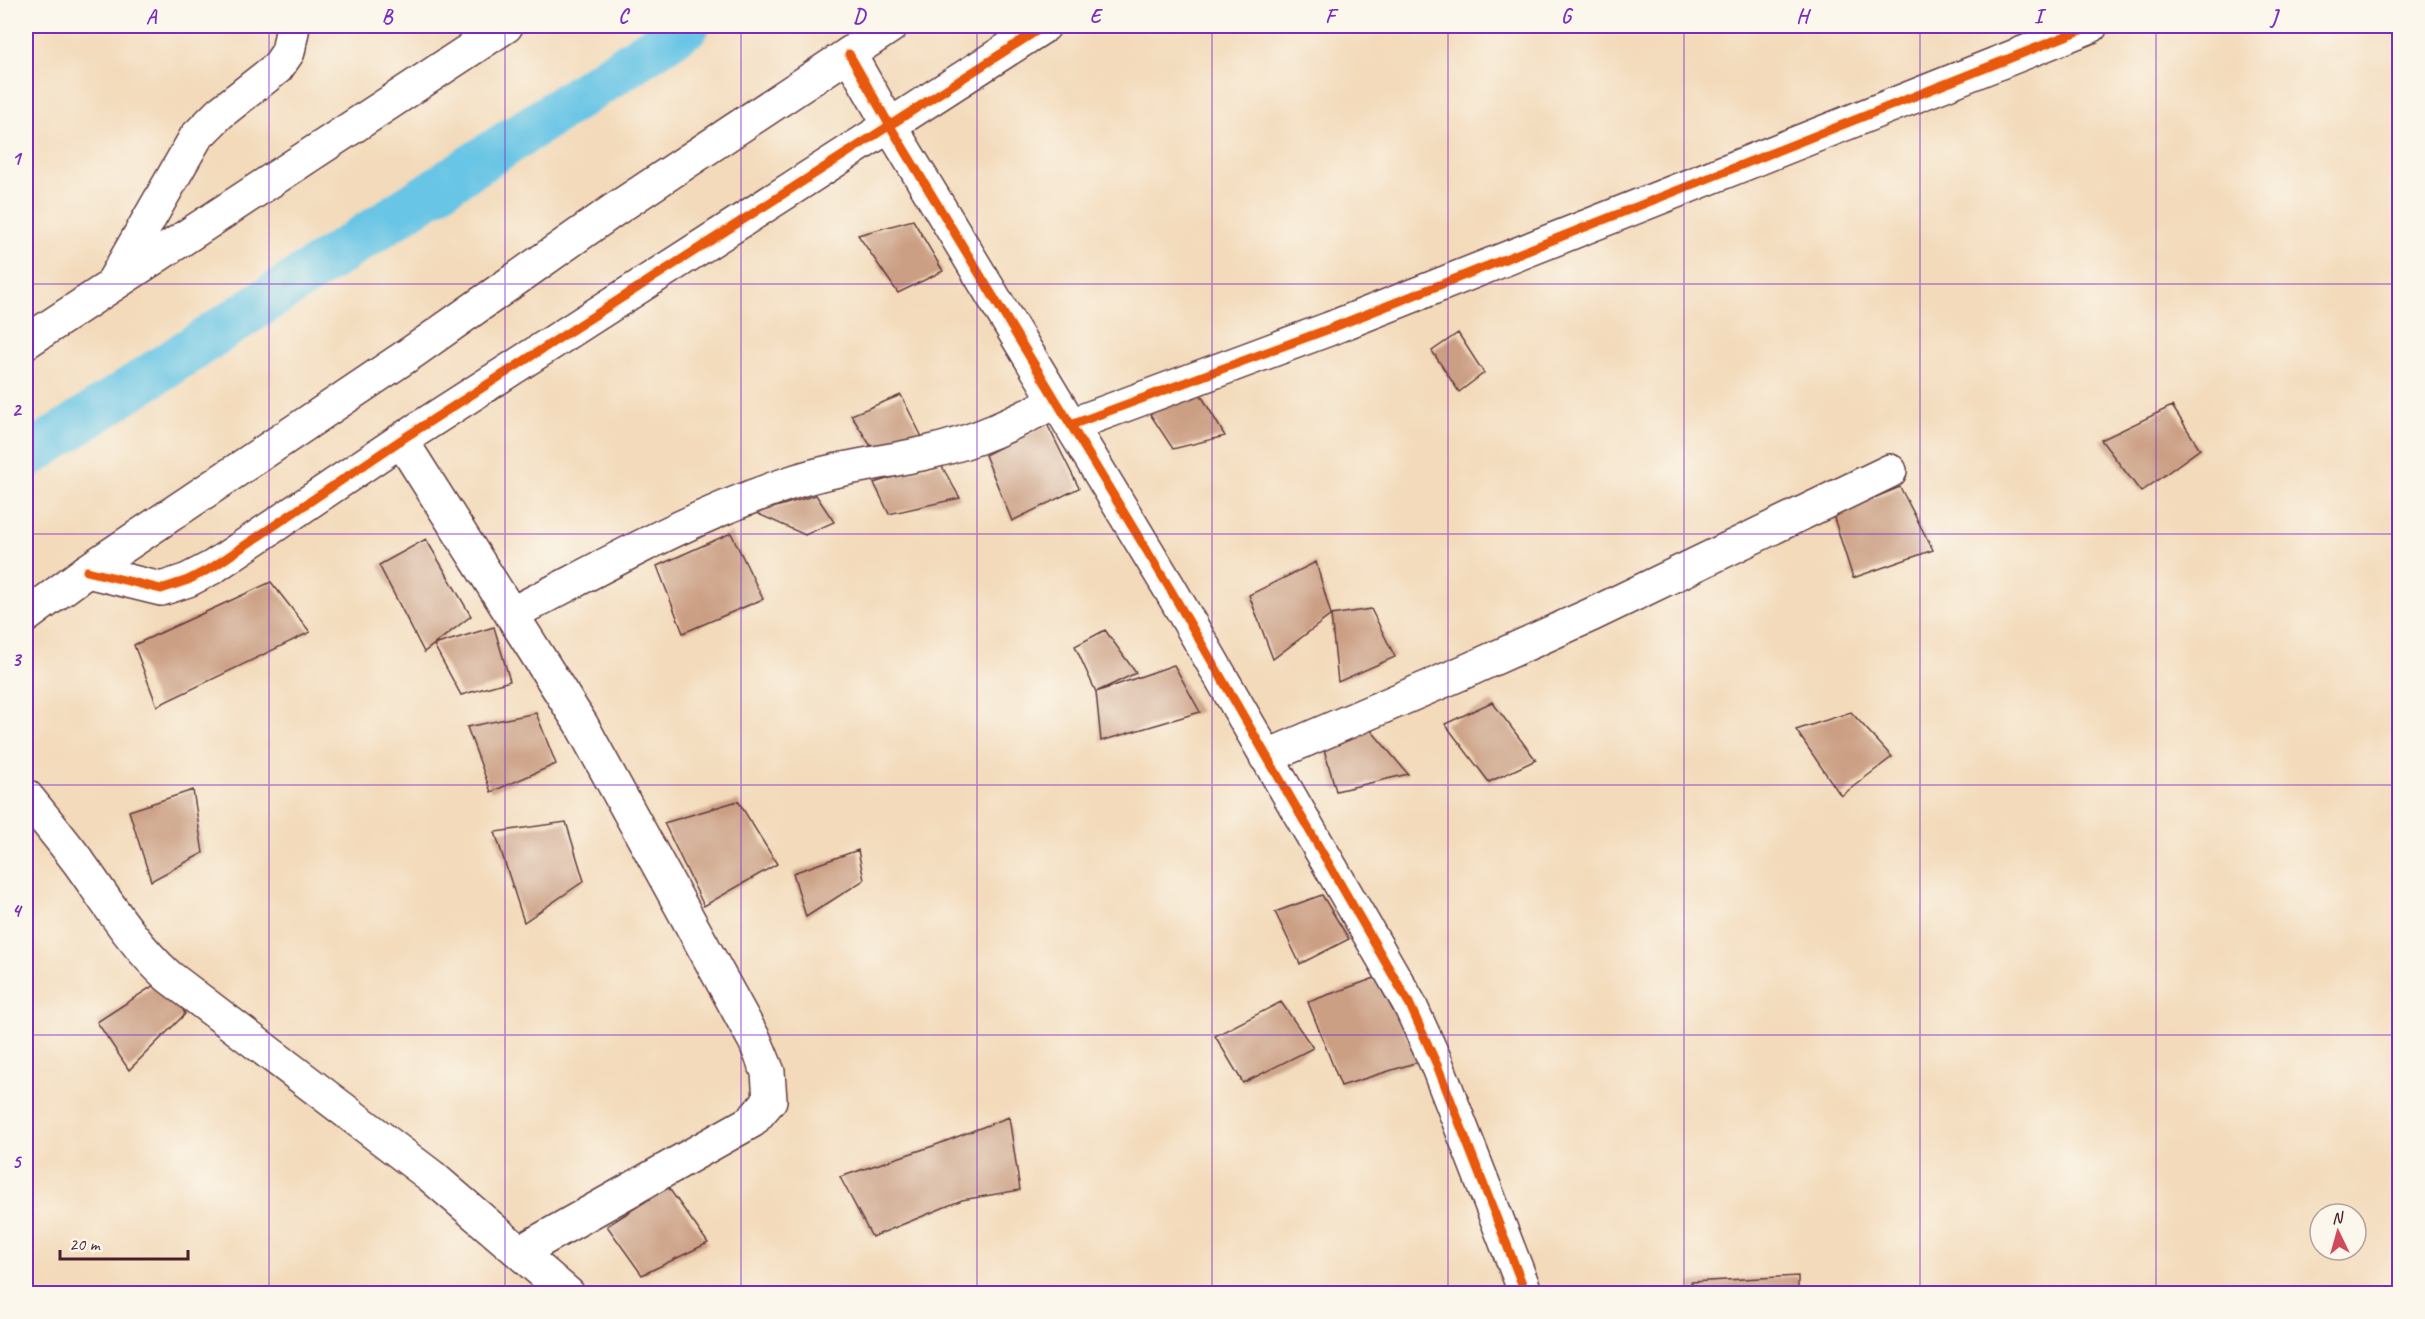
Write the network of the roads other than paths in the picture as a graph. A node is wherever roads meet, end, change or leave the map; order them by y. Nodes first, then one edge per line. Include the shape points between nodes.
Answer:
1 (293, 26) edge
2 (506, 26) edge
3 (891, 26) edge
4 (1044, 26) edge
5 (2091, 26) edge
6 (849, 54) junction
7 (890, 126) junction
8 (111, 286) junction
9 (26, 342) edge
10 (1063, 413) junction
11 (401, 440) junction
12 (1890, 471) dead end
13 (87, 571) junction
14 (512, 614) junction
15 (26, 616) edge
16 (1266, 757) junction
17 (26, 796) edge
18 (520, 1252) junction
19 (568, 1293) edge
20 (1526, 1293) edge

1 - 8 street via 288,52 277,68 196,137
2 - 8 street
3 - 6 street
4 - 7 street
5 - 10 street via 1329,329
6 - 7 street
6 - 13 street
7 - 10 street
7 - 11 street
8 - 9 street
10 - 14 street via 931,452 789,483 661,537
10 - 16 street
11 - 13 street via 188,580 161,589
11 - 14 street
12 - 16 street via 1571,624
13 - 15 street
14 - 18 street via 581,724 755,1041 768,1072 770,1100 752,1121
16 - 20 street via 1409,1004 1437,1065
17 - 18 street via 131,938 168,976 431,1176
18 - 19 street

